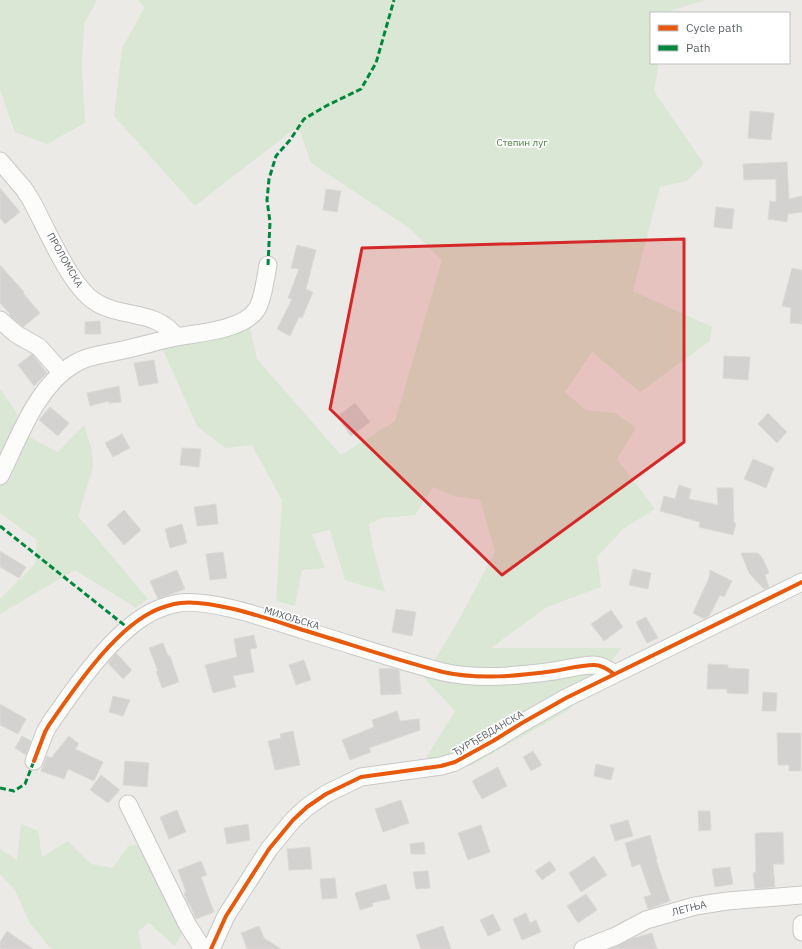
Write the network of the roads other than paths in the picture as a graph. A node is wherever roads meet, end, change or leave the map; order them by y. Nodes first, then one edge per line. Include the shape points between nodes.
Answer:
1 (0, 161) edge
2 (268, 265) dead end
3 (0, 320) edge
4 (176, 337) junction
5 (62, 373) junction
6 (0, 476) edge
7 (802, 582) edge
8 (614, 674) junction
9 (34, 761) dead end
10 (128, 804) dead end
11 (802, 895) edge
12 (802, 924) edge
13 (802, 932) edge
14 (203, 949) edge
15 (211, 949) edge
16 (583, 949) edge

1 - 4 street, ПРОЛОМСКА via 24,189 67,267 94,302 113,310 151,318 166,326
2 - 4 street via 257,309 248,319 210,332
3 - 5 street via 16,334 39,347
4 - 5 street via 90,358 75,363
5 - 6 street via 53,380 35,405
7 - 8 street, ЂУРЂЕВДАНСКА
8 - 9 street, МИХОЉСКА via 596,665 525,675 465,676 387,656 260,616 192,602 176,604 151,612 128,628 114,642 89,670 49,725
8 - 15 street, ЂУРЂЕВДАНСКА via 566,698 455,762 361,777 336,788 307,807 269,849 226,916
10 - 14 street via 187,924
11 - 16 street, ЛЕТЊА via 695,906 646,920
12 - 13 street

